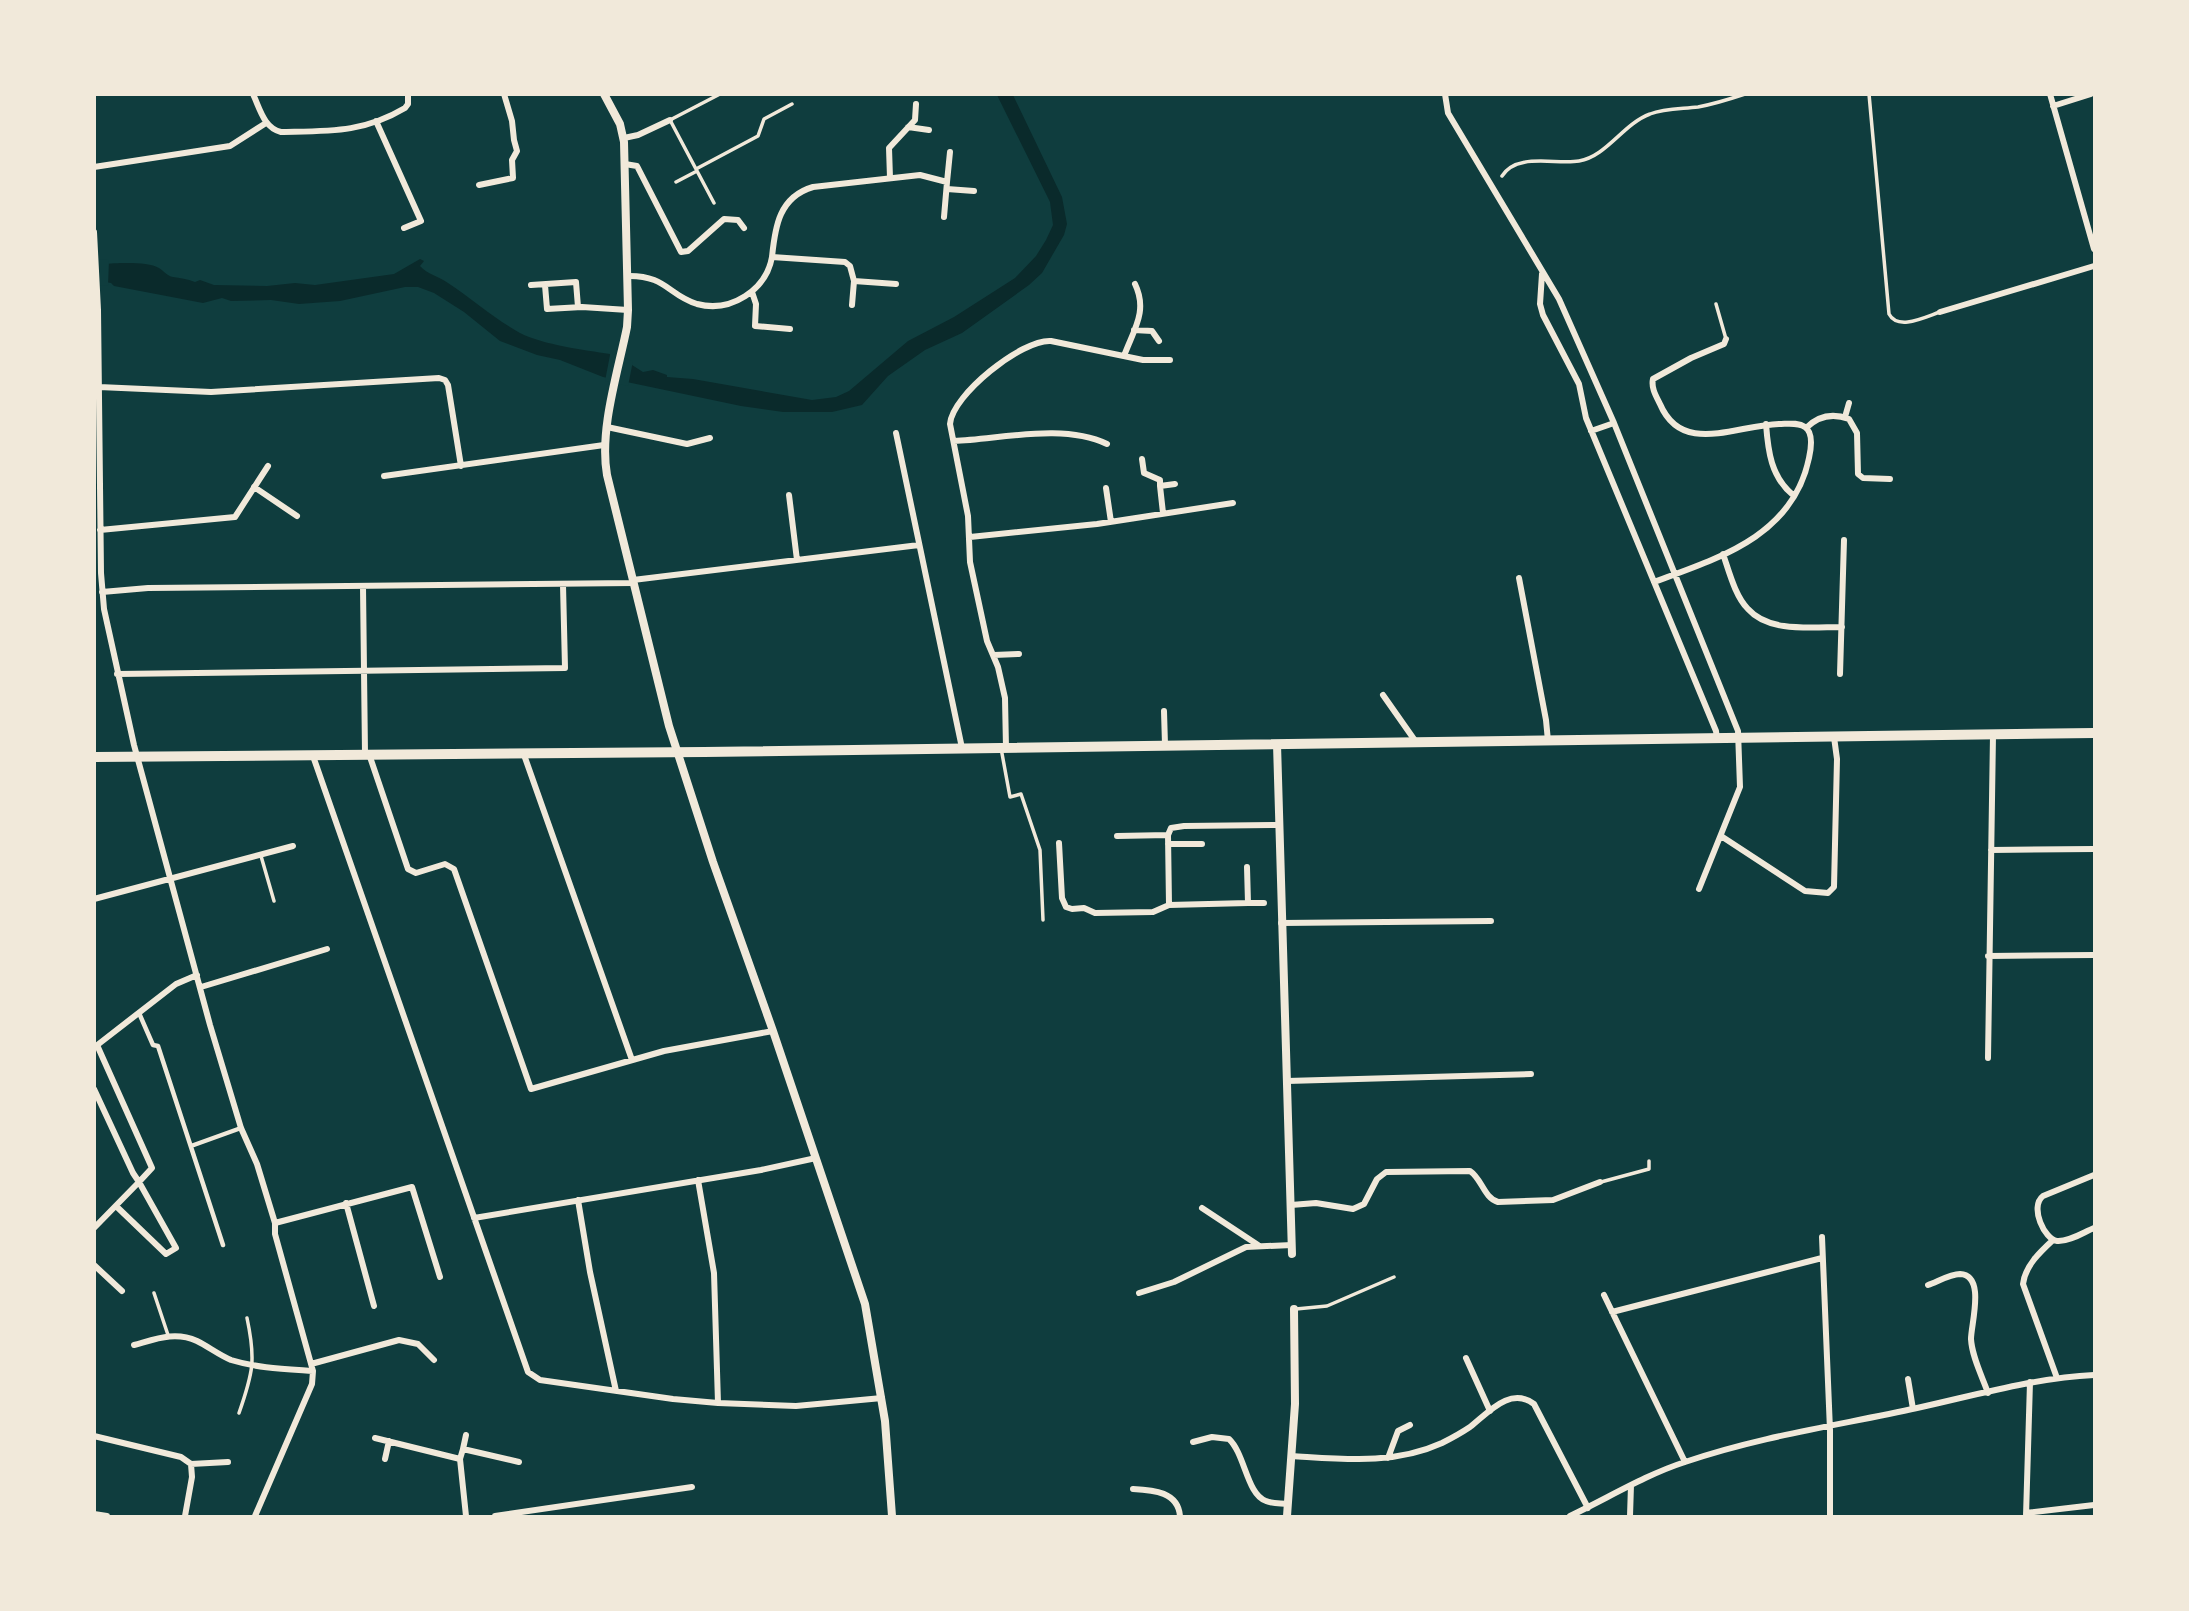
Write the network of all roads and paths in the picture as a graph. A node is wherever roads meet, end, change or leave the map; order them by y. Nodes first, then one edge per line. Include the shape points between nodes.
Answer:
1 (253, 94) edge
2 (408, 94) edge
3 (504, 94) edge
4 (604, 94) edge
5 (720, 94) edge
6 (1446, 94) edge
7 (1745, 94) edge
8 (1869, 94) edge
9 (2050, 94) edge
10 (2091, 94) edge
11 (792, 104) dead end
12 (916, 104) dead end
13 (2053, 106) junction
14 (670, 120) junction
15 (376, 121) junction
16 (268, 125) junction
17 (908, 127) junction
18 (929, 130) dead end
19 (624, 138) junction
20 (950, 152) dead end
21 (625, 164) junction
22 (94, 167) edge
23 (696, 170) junction
24 (1502, 176) dead end
25 (890, 178) junction
26 (676, 182) dead end
27 (479, 186) dead end
28 (947, 186) junction
29 (974, 191) dead end
30 (714, 203) dead end
31 (944, 217) dead end
32 (404, 228) dead end
33 (744, 228) dead end
34 (94, 232) edge
35 (2095, 248) edge
36 (772, 257) junction
37 (2095, 266) edge
38 (1541, 269) junction
39 (628, 276) junction
40 (853, 281) junction
41 (896, 284) dead end
42 (1135, 284) dead end
43 (531, 285) dead end
44 (545, 285) junction
45 (752, 292) junction
46 (1716, 304) dead end
47 (852, 306) dead end
48 (578, 307) junction
49 (628, 310) junction
50 (1940, 312) joint
51 (790, 329) dead end
52 (1134, 330) junction
53 (1726, 339) joint
54 (1159, 341) dead end
55 (1124, 356) junction
56 (1170, 360) dead end
57 (97, 384) edge
58 (1849, 403) dead end
59 (1845, 417) junction
60 (1614, 423) junction
61 (1766, 424) junction
62 (607, 427) junction
63 (1806, 428) junction
64 (1591, 431) junction
65 (896, 433) dead end
66 (710, 439) dead end
67 (954, 441) junction
68 (1107, 444) dead end
69 (604, 445) junction
70 (1142, 459) dead end
71 (268, 466) dead end
72 (461, 466) junction
73 (384, 476) dead end
74 (1890, 479) dead end
75 (1175, 484) dead end
76 (1160, 486) junction
77 (254, 487) junction
78 (1107, 488) dead end
79 (789, 495) dead end
80 (1793, 495) junction
81 (1233, 503) dead end
82 (1163, 513) junction
83 (297, 516) dead end
84 (1111, 522) junction
85 (100, 530) junction
86 (970, 537) junction
87 (1844, 540) dead end
88 (919, 545) junction
89 (1723, 554) junction
90 (797, 560) junction
91 (1674, 574) junction
92 (1518, 578) dead end
93 (633, 581) junction
94 (1654, 582) junction
95 (563, 585) junction
96 (363, 587) junction
97 (102, 592) junction
98 (1842, 627) junction
99 (994, 654) junction
100 (1019, 654) dead end
101 (364, 669) junction
102 (117, 674) junction
103 (1840, 674) dead end
104 (1383, 695) dead end
105 (1164, 711) dead end
106 (2095, 733) edge
107 (1993, 735) junction
108 (1835, 737) junction
109 (1739, 738) junction
110 (1717, 739) junction
111 (1548, 741) junction
112 (1416, 742) junction
113 (1277, 744) junction
114 (1165, 745) junction
115 (962, 748) junction
116 (1003, 748) junction
117 (677, 751) junction
118 (523, 752) junction
119 (367, 754) junction
120 (313, 756) junction
121 (94, 757) edge
122 (137, 757) junction
123 (1278, 825) junction
124 (1168, 835) junction
125 (1117, 836) dead end
126 (1721, 836) junction
127 (1059, 843) dead end
128 (1168, 844) junction
129 (1202, 844) dead end
130 (293, 846) dead end
131 (2095, 849) edge
132 (1991, 850) junction
133 (261, 856) junction
134 (1247, 867) dead end
135 (170, 879) junction
136 (1699, 889) dead end
137 (94, 899) edge
138 (274, 901) dead end
139 (1248, 903) junction
140 (1264, 903) dead end
141 (1169, 905) junction
142 (1043, 920) dead end
143 (1491, 921) dead end
144 (1281, 923) junction
145 (327, 949) dead end
146 (2095, 955) edge
147 (1989, 956) junction
148 (197, 975) junction
149 (201, 987) junction
150 (138, 1013) junction
151 (773, 1031) junction
152 (96, 1046) edge
153 (1988, 1058) dead end
154 (632, 1060) junction
155 (1531, 1074) dead end
156 (1287, 1081) junction
157 (94, 1089) edge
158 (241, 1128) junction
159 (191, 1146) junction
160 (816, 1158) junction
161 (1648, 1161) dead end
162 (2095, 1175) edge
163 (698, 1180) junction
164 (139, 1182) junction
165 (1600, 1182) joint
166 (578, 1200) junction
167 (346, 1203) junction
168 (1291, 1205) junction
169 (116, 1206) junction
170 (1202, 1208) dead end
171 (474, 1218) junction
172 (275, 1223) junction
173 (94, 1228) edge
174 (2095, 1228) edge
175 (1822, 1237) dead end
176 (2053, 1240) junction
177 (223, 1245) dead end
178 (1259, 1246) junction
179 (1292, 1248) joint
180 (1822, 1258) junction
181 (94, 1265) edge
182 (440, 1277) dead end
183 (1394, 1277) dead end
184 (1928, 1285) dead end
185 (122, 1291) dead end
186 (154, 1293) dead end
187 (1139, 1293) dead end
188 (1604, 1295) dead end
189 (374, 1306) dead end
190 (1294, 1309) joint
191 (1612, 1312) junction
192 (247, 1318) dead end
193 (168, 1335) junction
194 (134, 1345) dead end
195 (1466, 1358) dead end
196 (434, 1360) dead end
197 (253, 1366) junction
198 (312, 1368) junction
199 (2095, 1375) edge
200 (2057, 1377) junction
201 (1908, 1379) dead end
202 (2030, 1382) junction
203 (616, 1391) junction
204 (1988, 1393) junction
205 (882, 1398) junction
206 (718, 1403) junction
207 (1913, 1409) junction
208 (1490, 1410) junction
209 (239, 1413) dead end
210 (1410, 1425) dead end
211 (1829, 1425) junction
212 (466, 1435) dead end
213 (94, 1436) edge
214 (374, 1438) dead end
215 (389, 1441) junction
216 (1193, 1442) dead end
217 (463, 1449) junction
218 (1292, 1456) junction
219 (1388, 1458) junction
220 (385, 1459) dead end
221 (460, 1459) junction
222 (228, 1462) dead end
223 (519, 1462) dead end
224 (1685, 1462) junction
225 (191, 1464) junction
226 (1631, 1485) junction
227 (692, 1487) dead end
228 (1133, 1489) dead end
229 (1288, 1504) junction
230 (2095, 1505) edge
231 (1588, 1508) junction
232 (94, 1514) edge
233 (2026, 1515) edge
234 (107, 1517) edge
235 (185, 1517) edge
236 (254, 1517) edge
237 (466, 1517) edge
238 (495, 1517) edge
239 (892, 1517) edge
240 (1180, 1517) edge
241 (1287, 1517) edge
242 (1570, 1517) edge
243 (1630, 1517) edge
244 (1830, 1517) edge

1 - 16 street
2 - 15 street via 405,108
3 - 27 street via 517,151 512,160 513,178
4 - 19 street
5 - 14 lane
6 - 38 street via 1448,113
7 - 24 lane via 1648,114 1586,159 1520,163
8 - 50 lane via 1889,314 1900,323
9 - 13 street
10 - 13 street
11 - 23 lane via 764,119 758,136
12 - 17 street via 915,120
13 - 35 street
14 - 19 street
14 - 23 lane
15 - 16 street via 335,131 281,132
15 - 32 street via 421,221
16 - 22 street via 230,146
17 - 18 street
17 - 25 street via 889,148
19 - 21 street
20 - 28 street
21 - 33 street via 638,166 681,252 724,219 738,220
21 - 39 street
23 - 26 lane
23 - 30 lane
25 - 28 street via 920,176
25 - 36 street via 813,187 799,193 776,222
28 - 29 street
28 - 31 street
34 - 57 street
36 - 40 street via 845,262
36 - 45 street via 767,275
37 - 50 street
38 - 60 street via 1573,328
38 - 64 street via 1542,313 1578,384
39 - 45 street via 652,278 708,306 733,302
39 - 49 street
40 - 41 street
40 - 47 street
42 - 52 street via 1142,307
43 - 44 street
44 - 48 street via 547,310
44 - 48 street via 576,282
45 - 51 street via 755,326
46 - 53 lane
48 - 49 street
49 - 62 street
52 - 54 street via 1152,331
52 - 55 street
53 - 61 street via 1653,379 1665,417 1679,430 1699,435
55 - 56 street
55 - 67 street via 1051,341 1032,344 989,373 960,401 951,415
57 - 72 street via 211,392 439,378 448,385
57 - 85 street
58 - 59 street
59 - 63 street via 1823,417
59 - 74 street via 1856,430 1858,474
60 - 64 street
60 - 91 street
61 - 63 street
61 - 80 street via 1773,467
62 - 66 street via 687,444
62 - 69 street
63 - 80 street via 1811,439 1809,459
64 - 94 street
65 - 88 street
67 - 68 street via 1039,433
67 - 86 street
69 - 72 street
69 - 93 street
70 - 76 street via 1144,473 1160,480
71 - 77 street
72 - 73 street
75 - 76 street
76 - 82 street
77 - 83 street
77 - 85 street via 235,517
78 - 84 street
79 - 90 street
80 - 89 street via 1765,531
81 - 82 street
82 - 84 street
84 - 86 street
85 - 97 street
86 - 99 street via 970,562
87 - 98 street
88 - 90 street
88 - 115 street
89 - 91 street
89 - 98 street via 1742,601 1757,617 1783,626
90 - 93 street
91 - 94 street
91 - 109 street
92 - 111 street
93 - 95 street
93 - 117 street
94 - 110 street
95 - 96 street
95 - 101 street via 565,667
96 - 97 street
96 - 101 street
97 - 102 street
98 - 103 street
99 - 100 street
99 - 116 street via 1005,698
101 - 102 street
101 - 119 street
102 - 122 street
104 - 112 street
105 - 114 street
106 - 107 main road
107 - 108 main road
107 - 132 street
108 - 109 main road
108 - 126 street via 1832,890 1805,891
109 - 110 main road
109 - 126 street via 1740,787
110 - 111 main road
111 - 112 main road
112 - 113 main road
113 - 114 main road
113 - 123 street
114 - 116 main road
115 - 116 main road
115 - 117 main road
116 - 142 lane via 1010,797 1021,794 1040,850
117 - 118 main road
117 - 151 street
118 - 119 main road
118 - 154 street
119 - 120 main road
119 - 154 street via 408,869 416,873 446,864 454,869 531,1089
120 - 122 main road
120 - 171 street
121 - 122 main road
122 - 135 street
123 - 124 street via 1174,827
123 - 144 street
124 - 125 street
124 - 128 street
126 - 136 street
127 - 141 street via 1066,907 1095,913 1153,912
128 - 129 street
128 - 141 street
130 - 133 street
131 - 132 street
132 - 147 street
133 - 135 street
133 - 138 lane
134 - 139 street
135 - 137 street
135 - 148 street
139 - 140 street
139 - 141 street
143 - 144 street
144 - 156 street
145 - 149 street
146 - 147 street
147 - 153 street
148 - 149 street
148 - 150 street via 176,984
149 - 158 street
150 - 152 street
150 - 159 street via 152,1045 158,1046
151 - 154 street
151 - 160 street
152 - 164 street via 152,1168
155 - 156 street
156 - 168 street
157 - 164 street
158 - 159 street
158 - 172 street
159 - 177 street
160 - 163 street
160 - 205 street via 865,1304
161 - 165 lane via 1649,1169
162 - 176 street via 2039,1200 2036,1210
163 - 166 street
163 - 206 street via 714,1273
164 - 169 street
164 - 169 street via 176,1248 166,1254
165 - 168 street via 1553,1200 1499,1202 1490,1199 1470,1171 1392,1171 1380,1176 1364,1204 1353,1209 1316,1203
166 - 171 street
166 - 203 street
167 - 172 street
167 - 182 street via 412,1187
167 - 189 street
168 - 179 street
169 - 173 street
170 - 178 street
171 - 203 street via 524,1368 536,1379
172 - 198 street
174 - 176 street via 2063,1241
175 - 180 street
176 - 200 street via 2031,1264 2023,1284
178 - 179 street
178 - 187 street via 1243,1248 1174,1282
180 - 191 street
180 - 211 street
181 - 185 street
183 - 190 lane via 1327,1306
184 - 204 street via 1958,1274 1972,1281 1971,1338
186 - 193 lane
188 - 191 street
190 - 218 street
191 - 224 street
192 - 197 lane
193 - 194 street
193 - 197 street via 190,1338
195 - 208 street
196 - 198 street via 418,1344 404,1339
197 - 198 street
197 - 209 lane
198 - 236 street via 312,1384
199 - 200 street
200 - 202 street
201 - 207 street
202 - 204 street
202 - 233 street
203 - 206 street
204 - 207 street
205 - 206 street via 796,1406
205 - 239 street
207 - 211 street
208 - 219 street via 1440,1444
208 - 231 street via 1513,1398 1534,1404
210 - 219 street via 1398,1432
211 - 224 street
211 - 244 street
212 - 217 street
213 - 225 street via 181,1457
214 - 215 street
215 - 220 street
215 - 221 street
216 - 229 street via 1229,1439 1259,1498
217 - 221 street
217 - 223 street
218 - 219 street
218 - 229 street
221 - 237 street
222 - 225 street
224 - 226 street
225 - 235 street
226 - 231 street
226 - 243 street
227 - 238 street
228 - 240 street via 1170,1497 1179,1506
229 - 241 street
230 - 233 street
231 - 242 street
232 - 234 street

